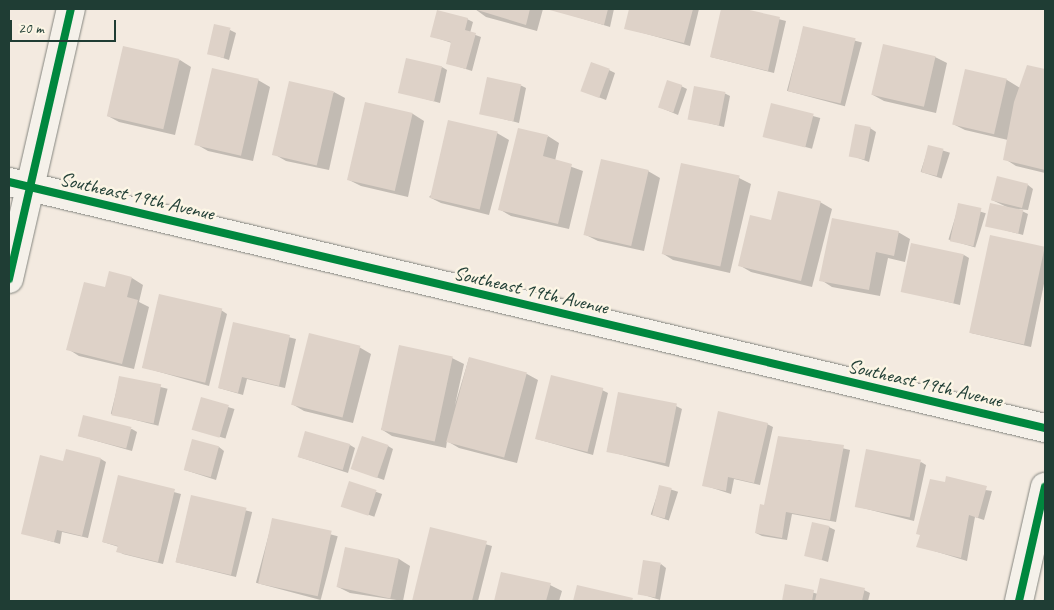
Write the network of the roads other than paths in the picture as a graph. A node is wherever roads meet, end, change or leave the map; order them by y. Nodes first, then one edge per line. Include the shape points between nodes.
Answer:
1 (71, 9) edge
2 (19, 185) edge
3 (9, 279) edge
4 (1045, 428) edge
5 (1045, 487) edge
6 (1019, 601) edge

1 - 2 street
2 - 3 street
2 - 4 street, Southeast 19th Avenue
5 - 6 street

